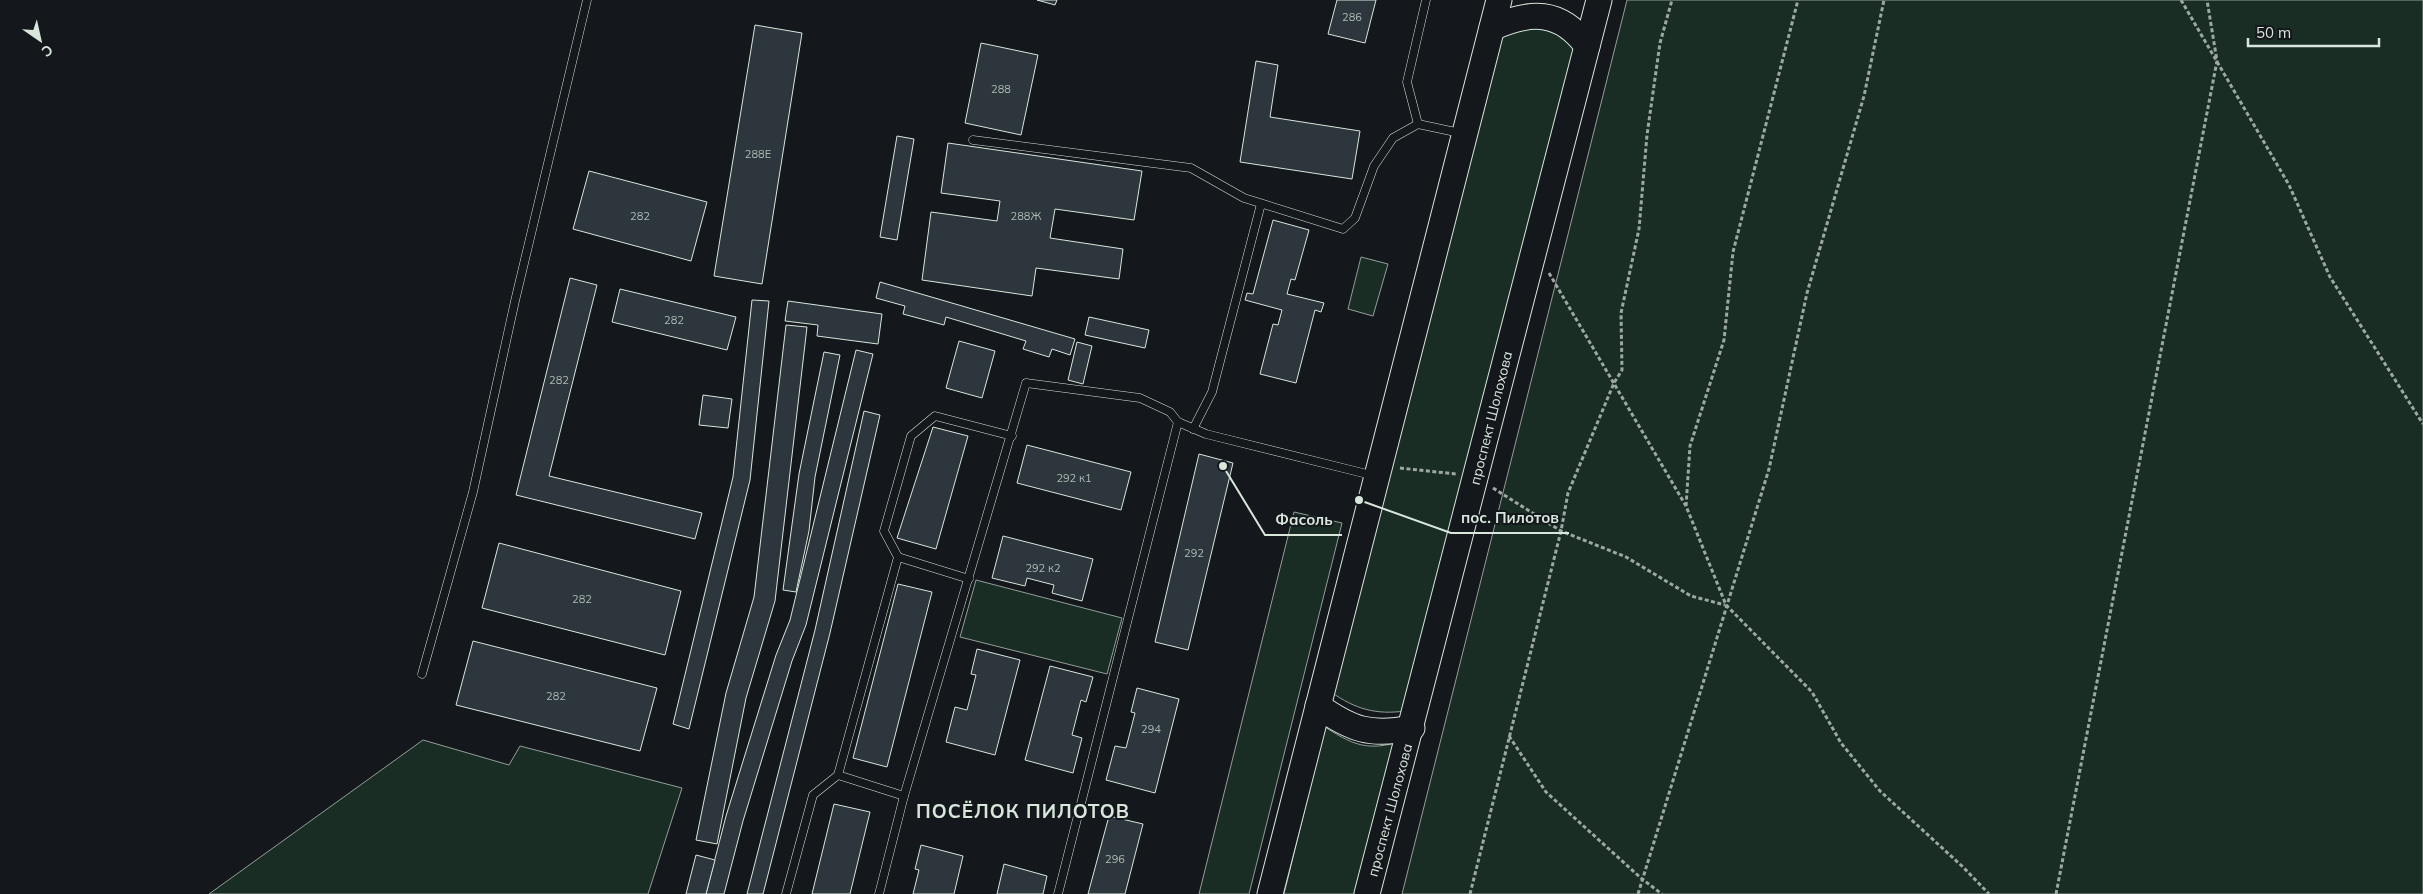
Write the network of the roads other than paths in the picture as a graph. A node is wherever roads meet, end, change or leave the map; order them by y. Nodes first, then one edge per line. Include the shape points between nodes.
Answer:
1 (586, 0) edge
2 (1426, 0) edge
3 (1499, 0) edge
4 (1528, 0) edge
5 (1598, 1) edge
6 (1492, 28) junction
7 (1587, 46) junction
8 (1418, 124) junction
9 (1465, 134) junction
10 (972, 140) dead end
11 (1261, 204) junction
12 (1178, 422) junction
13 (1193, 429) junction
14 (1012, 436) junction
15 (1378, 472) junction
16 (898, 557) junction
17 (969, 579) junction
18 (422, 674) dead end
19 (1318, 706) junction
20 (1412, 728) junction
21 (838, 775) junction
22 (904, 796) junction
23 (786, 894) edge
24 (880, 894) edge
25 (1058, 894) edge
26 (1270, 894) edge
27 (1367, 894) edge

1 - 18 lane via 473,492
2 - 8 lane via 1407,82
3 - 6 main road
4 - 5 main road via 1556,9 1580,9
5 - 7 main road, проспект Шолохова
6 - 7 main road via 1512,19 1535,15 1555,18 1576,31
6 - 9 main road
7 - 20 main road, проспект Шолохова
8 - 9 lane
8 - 11 lane via 1393,138 1374,166 1355,218 1343,229
9 - 15 main road
10 - 11 lane via 1191,168
11 - 13 lane via 1212,392
12 - 13 lane
12 - 14 lane via 1170,412 1140,398 1026,383
12 - 25 lane
13 - 15 lane
14 - 16 lane via 935,416 911,436 884,531
14 - 17 lane
15 - 19 main road
16 - 17 lane
16 - 21 lane
17 - 22 lane
19 - 20 main road via 1351,727 1374,732
19 - 26 main road
20 - 27 main road, проспект Шолохова
21 - 22 lane
21 - 23 lane via 813,795
22 - 24 lane

